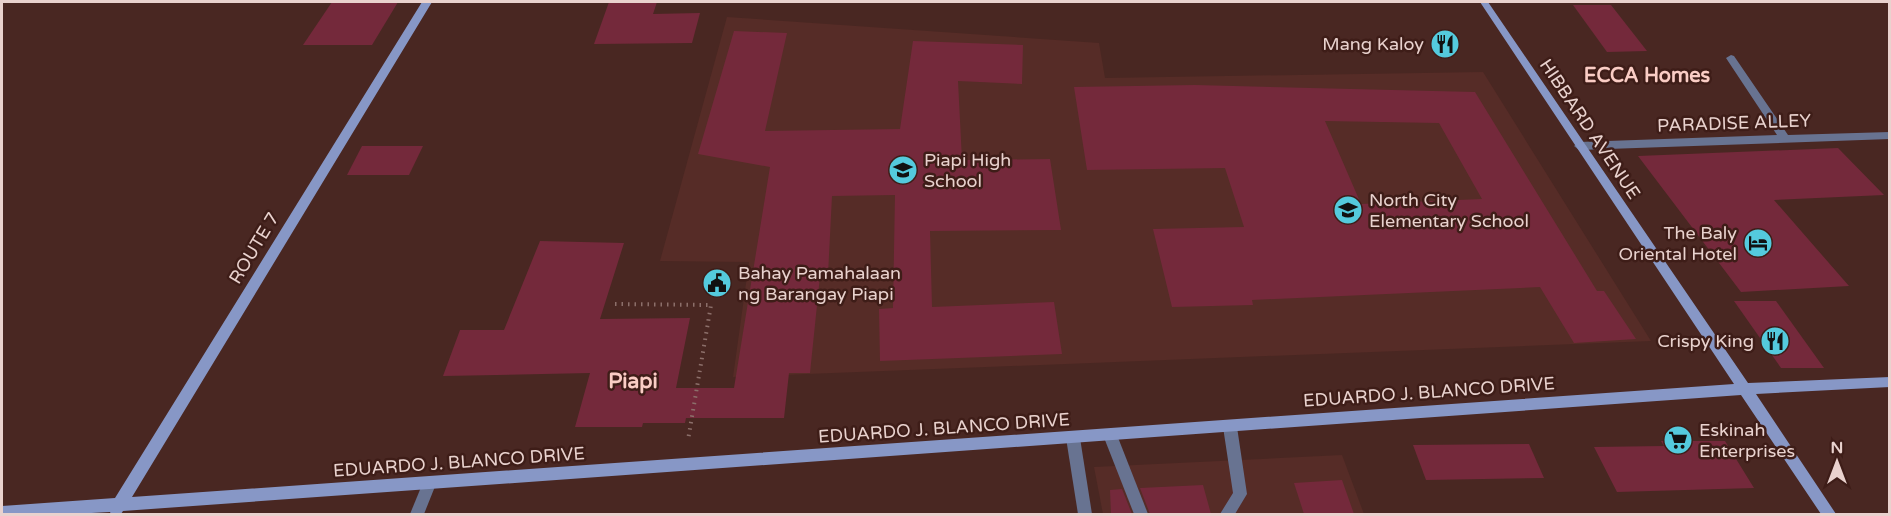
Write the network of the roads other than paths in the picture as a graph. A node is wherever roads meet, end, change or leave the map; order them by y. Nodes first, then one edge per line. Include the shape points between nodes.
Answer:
1 (427, 2) edge
2 (1484, 2) edge
3 (1731, 58) dead end
4 (1890, 135) edge
5 (1784, 138) junction
6 (1580, 146) junction
7 (1890, 382) edge
8 (1744, 389) junction
9 (1230, 426) junction
10 (1110, 435) junction
11 (1072, 438) junction
12 (429, 484) junction
13 (116, 511) edge
14 (2, 513) edge
15 (417, 514) edge
16 (1085, 514) edge
17 (1141, 514) edge
18 (1227, 514) edge
19 (1829, 514) edge

1 - 13 main road, ROUTE 7
2 - 6 main road, HIBBARD AVENUE
3 - 5 street
4 - 5 street, PARADISE ALLEY
5 - 6 street, PARADISE ALLEY
6 - 8 main road, HIBBARD AVENUE
7 - 8 main road, EDUARDO J. BLANCO DRIVE
8 - 9 main road, EDUARDO J. BLANCO DRIVE
8 - 19 main road, HIBBARD AVENUE
9 - 10 main road, EDUARDO J. BLANCO DRIVE
9 - 18 street via 1240,494
10 - 11 main road, EDUARDO J. BLANCO DRIVE
10 - 17 street
11 - 12 main road, EDUARDO J. BLANCO DRIVE
11 - 16 street
12 - 13 main road, EDUARDO J. BLANCO DRIVE
12 - 15 street
13 - 14 main road, EDUARDO J. BLANCO DRIVE

